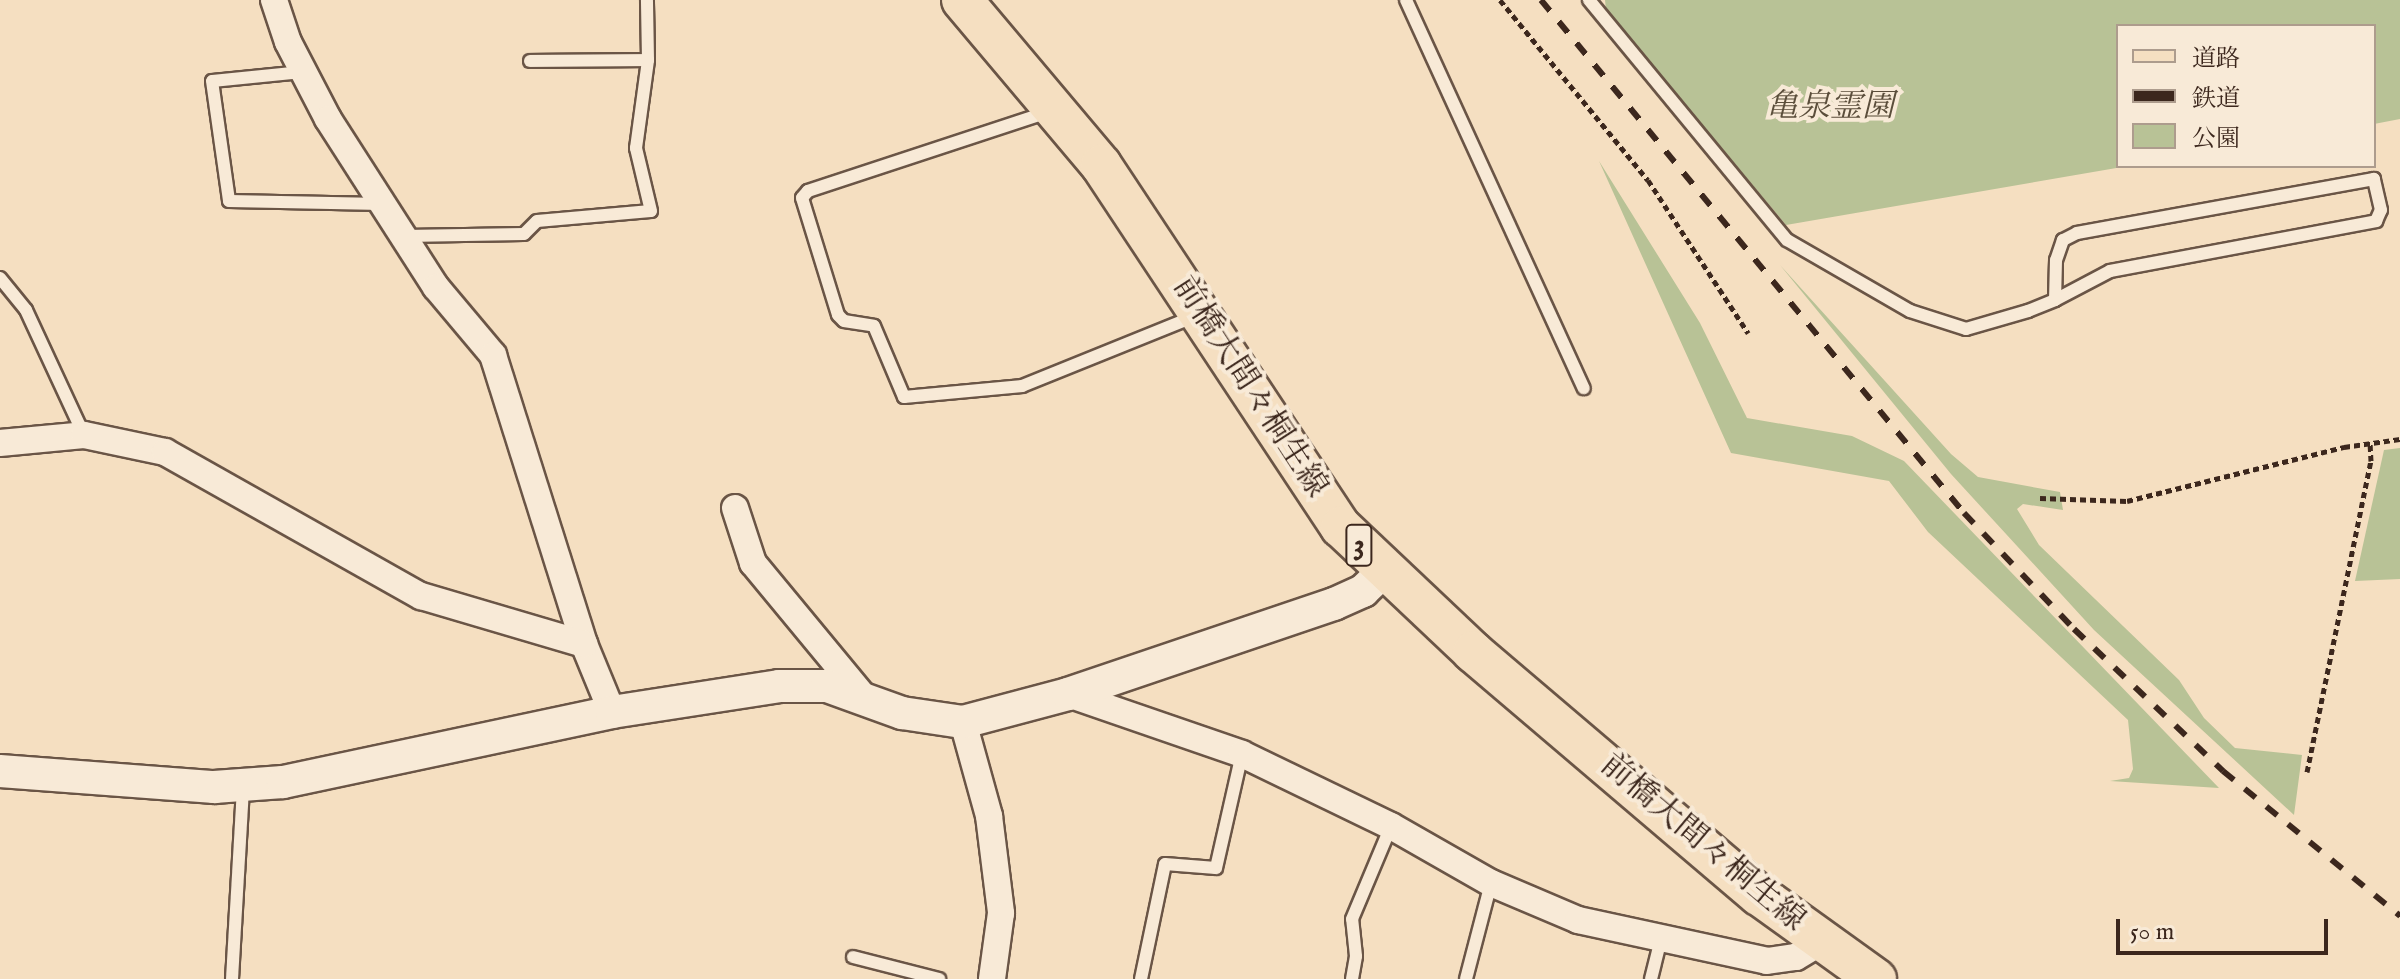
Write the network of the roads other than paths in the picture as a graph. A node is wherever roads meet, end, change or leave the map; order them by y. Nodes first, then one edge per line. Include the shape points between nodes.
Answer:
1 (274, 0) edge
2 (647, 0) edge
3 (962, 0) edge
4 (1406, 0) edge
5 (1589, 0) edge
6 (648, 60) junction
7 (530, 61) dead end
8 (302, 72) junction
9 (1057, 108) junction
10 (382, 204) junction
11 (405, 236) junction
12 (0, 278) edge
13 (2055, 300) junction
14 (1201, 314) junction
15 (1584, 388) dead end
16 (84, 435) junction
17 (0, 443) edge
18 (735, 508) dead end
19 (1385, 570) junction
20 (584, 644) junction
21 (1068, 694) junction
22 (867, 701) junction
23 (612, 712) junction
24 (963, 722) junction
25 (1242, 754) junction
26 (0, 771) edge
27 (243, 785) junction
28 (1391, 826) junction
29 (1491, 883) junction
30 (1661, 939) junction
31 (1821, 942) junction
32 (853, 957) dead end
33 (232, 979) edge
34 (939, 979) edge
35 (992, 979) edge
36 (1141, 979) edge
37 (1352, 979) edge
38 (1466, 979) edge
39 (1651, 979) edge
40 (1876, 979) edge

1 - 8 street
2 - 6 lane
3 - 9 main road, 前橋大間々桐生線 / 3
4 - 15 lane
5 - 13 lane via 1787,240 1910,311 1966,329
6 - 7 lane
6 - 11 lane via 636,148 651,211 537,221 524,234
8 - 10 street
8 - 10 lane via 212,81 229,201
9 - 14 main road, 前橋大間々桐生線 / 3
9 - 14 lane via 808,191 802,198 838,315 874,326 904,397 1022,386
10 - 11 street
11 - 20 street via 436,287 493,355
12 - 16 lane via 26,310
13 - 13 lane via 2110,271 2376,221 2381,210 2374,179 2077,233 2063,240 2056,260
14 - 19 main road, 前橋大間々桐生線 / 3 via 1303,475 1341,527
16 - 17 street
16 - 20 street via 165,452 421,596
18 - 22 street via 753,563
19 - 21 street via 1363,591 1334,604
19 - 31 main road, 前橋大間々桐生線 / 3 via 1473,652
20 - 23 street
21 - 24 street
21 - 25 street
22 - 23 street via 827,686 779,686
22 - 24 street via 902,713
23 - 27 street via 283,782
24 - 35 street via 989,816 1001,913
25 - 28 street
25 - 36 lane via 1216,868 1165,864
26 - 27 street
27 - 33 lane
28 - 29 street
28 - 37 lane via 1352,919
29 - 30 street via 1578,920
29 - 38 lane
30 - 31 street via 1767,961 1796,957
30 - 39 lane
31 - 40 main road, 前橋大間々桐生線 / 3
32 - 34 lane

